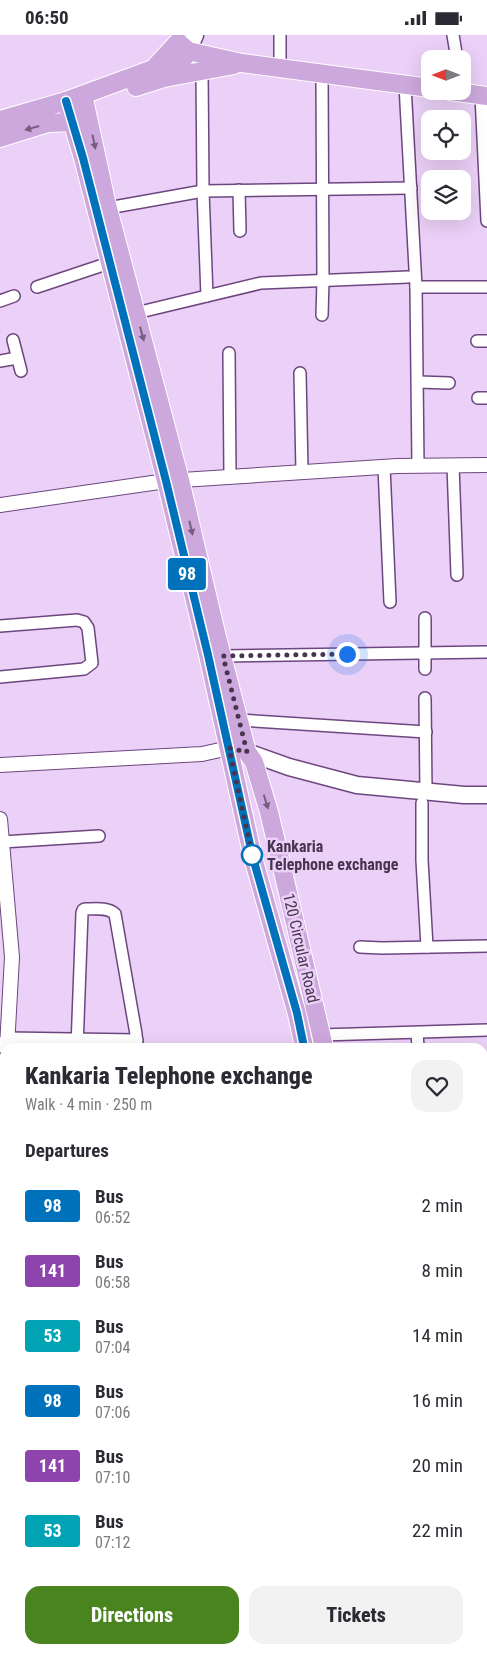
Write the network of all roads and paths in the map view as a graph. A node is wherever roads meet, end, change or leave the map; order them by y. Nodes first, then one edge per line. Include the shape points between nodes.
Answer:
1 (280, 35) edge
2 (453, 35) edge
3 (185, 41) edge
4 (456, 50) edge
5 (242, 63) junction
6 (280, 68) junction
7 (202, 71) junction
8 (322, 74) junction
9 (164, 78) junction
10 (405, 85) junction
11 (421, 87) edge
12 (471, 94) edge
13 (484, 96) edge
14 (84, 100) junction
15 (66, 101) junction
16 (0, 120) edge
17 (73, 122) junction
18 (0, 138) edge
19 (411, 188) junction
20 (239, 190) junction
21 (323, 190) junction
22 (203, 191) junction
23 (108, 208) junction
24 (487, 221) edge
25 (240, 231) dead end
26 (109, 263) junction
27 (408, 277) dead end
28 (323, 281) junction
29 (37, 287) dead end
30 (416, 287) junction
31 (487, 287) edge
32 (14, 296) dead end
33 (207, 296) junction
34 (0, 301) edge
35 (136, 313) junction
36 (322, 315) dead end
37 (12, 340) dead end
38 (229, 353) dead end
39 (17, 358) junction
40 (0, 361) edge
41 (21, 371) dead end
42 (300, 373) dead end
43 (418, 382) junction
44 (449, 383) dead end
45 (453, 465) junction
46 (487, 465) edge
47 (418, 466) junction
48 (384, 467) junction
49 (302, 472) junction
50 (230, 477) junction
51 (173, 481) junction
52 (0, 505) edge
53 (456, 575) dead end
54 (390, 602) dead end
55 (424, 618) dead end
56 (0, 626) edge
57 (487, 651) edge
58 (426, 653) junction
59 (223, 656) junction
60 (425, 669) dead end
61 (0, 677) edge
62 (426, 698) dead end
63 (239, 719) junction
64 (426, 732) junction
65 (230, 755) junction
66 (251, 759) junction
67 (0, 765) edge
68 (487, 795) edge
69 (424, 798) junction
70 (487, 806) edge
71 (0, 819) edge
72 (99, 836) dead end
73 (2, 842) junction
74 (3, 885) edge
75 (487, 946) edge
76 (360, 947) dead end
77 (427, 947) junction
78 (487, 1031) edge
79 (417, 1033) junction
80 (323, 1041) edge
81 (5, 1043) edge
82 (77, 1043) edge
83 (137, 1043) edge
84 (303, 1043) edge
85 (418, 1043) edge

1 - 6 street
2 - 4 street
3 - 5 main road
3 - 9 main road via 184,58
3 - 14 main road via 153,69
5 - 6 main road
5 - 7 main road
6 - 8 main road
7 - 9 main road
7 - 22 street
8 - 10 main road
8 - 21 street
9 - 14 main road
10 - 11 main road
10 - 19 street
12 - 13 main road
13 - 24 street
14 - 15 main road
14 - 17 main road via 77,108
14 -> 23 main road, 120 Circular Road
15 - 16 main road
15 - 17 main road, 120 Circular Road
17 -> 18 main road via 48,123
17 - 26 main road, 120 Circular Road
19 - 21 street
19 - 30 street
20 - 21 street
20 - 22 street
20 - 25 street
21 - 28 street
22 - 23 street
22 - 33 street
23 - 35 main road, 120 Circular Road
26 - 29 street
26 - 51 main road, 120 Circular Road
27 - 28 street
28 - 33 street via 261,283
28 - 36 street
30 - 31 street
30 - 43 street
32 - 34 street
33 - 35 street
35 -> 51 main road, 120 Circular Road
37 - 39 street
38 - 50 street
39 - 40 street
39 - 41 street
42 - 49 street
43 - 44 street
43 - 47 street
45 - 46 street
45 - 47 street
45 - 53 street
47 - 48 street
48 - 49 street
48 - 54 street
49 - 50 street
50 - 51 street
51 - 52 street
51 -> 59 main road, 120 Circular Road
51 - 65 main road, 120 Circular Road
55 - 58 street
56 - 61 street via 78,620 88,628 92,663 84,669
57 - 58 street
58 - 59 street
58 - 60 street
59 - 63 main road, 120 Circular Road
62 - 64 street
63 - 64 street
63 - 66 main road, 120 Circular Road
64 - 69 street
65 - 66 main road
65 - 67 street
65 - 84 main road, 120 Circular Road via 253,858
66 - 69 main road
66 -> 80 main road, 120 Circular Road via 269,813
68 - 69 main road
69 - 70 main road via 463,806
69 - 77 street via 422,860
71 - 73 street
72 - 73 street
73 - 74 street
74 - 81 street via 12,957
75 - 77 street
76 - 77 street
78 - 79 street
79 - 80 street
79 - 85 street
82 - 83 street via 82,913 85,909 109,909 115,914

